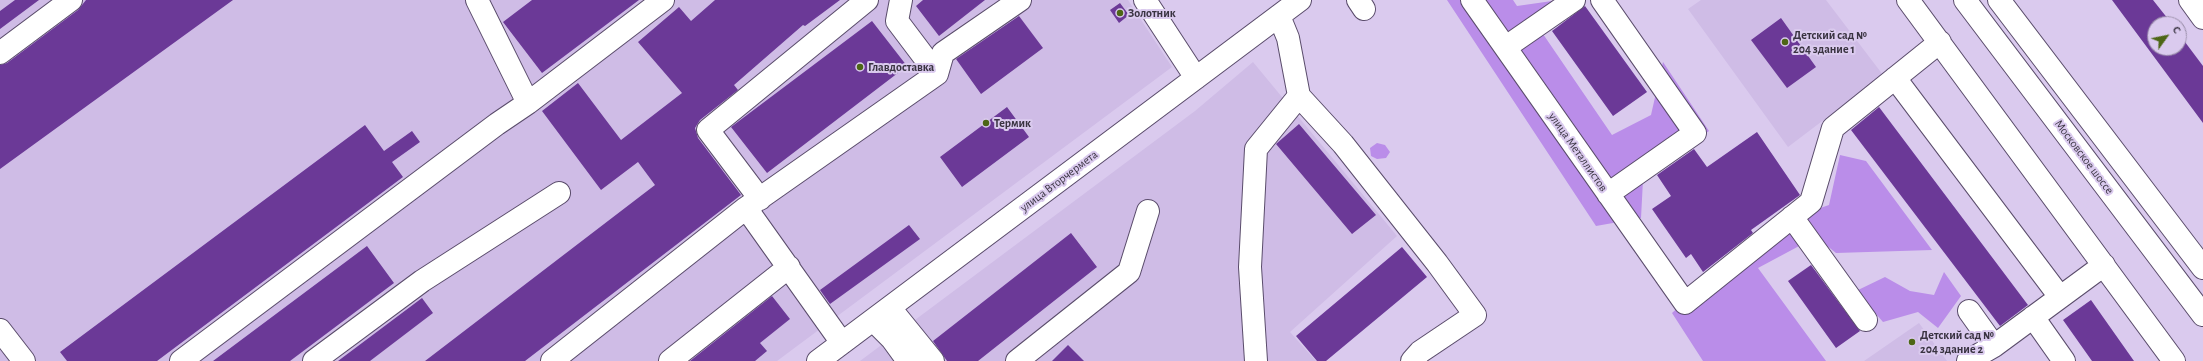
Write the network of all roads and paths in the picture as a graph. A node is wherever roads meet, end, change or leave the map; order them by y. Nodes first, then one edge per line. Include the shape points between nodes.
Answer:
1 (71, 0) edge
2 (477, 0) edge
3 (663, 0) edge
4 (867, 0) edge
5 (901, 0) edge
6 (1020, 0) edge
7 (1145, 0) edge
8 (1300, 0) edge
9 (1472, 0) edge
10 (1574, 0) edge
11 (1602, 0) edge
12 (1908, 0) edge
13 (1965, 0) edge
14 (2000, 0) edge
15 (2190, 0) edge
16 (1279, 16) junction
17 (2203, 18) edge
18 (1940, 42) junction
19 (1506, 47) junction
20 (0, 53) edge
21 (937, 74) junction
22 (1196, 78) junction
23 (1895, 78) junction
24 (1299, 96) junction
25 (528, 103) junction
26 (559, 194) dead end
27 (1608, 194) junction
28 (753, 203) junction
29 (1148, 211) dead end
30 (1792, 217) junction
31 (2104, 265) junction
32 (789, 267) junction
33 (2203, 268) edge
34 (2060, 297) junction
35 (1969, 311) dead end
36 (881, 314) junction
37 (2203, 315) edge
38 (2033, 317) junction
39 (1866, 320) dead end
40 (0, 330) edge
41 (842, 343) junction
42 (1994, 346) junction
43 (24, 361) edge
44 (181, 361) edge
45 (314, 361) edge
46 (552, 361) edge
47 (670, 361) edge
48 (818, 361) edge
49 (908, 361) edge
50 (933, 361) edge
51 (1017, 361) edge
52 (1256, 361) edge
53 (1412, 361) edge
54 (1968, 361) edge
55 (2064, 361) edge
56 (2174, 361) edge

1 - 20 street
2 - 25 street
3 - 25 street
4 - 28 street via 708,130
5 - 21 street via 897,21
6 - 21 street via 943,53
7 - 22 street
8 - 16 street, улица Вторчермета
9 - 19 street, улица Металлистов
10 - 19 street
11 - 27 street via 1695,132
12 - 18 street
13 - 37 street, Московское шоссе
14 - 33 street
15 - 17 street
16 - 22 street, улица Вторчермета
16 - 24 street via 1288,38
18 - 23 street
18 - 31 street
19 - 27 street, улица Металлистов
21 - 28 street
22 - 36 street, улица Вторчермета
23 - 30 street via 1833,128 1811,202
23 - 34 street
24 - 52 street via 1256,149 1250,267
24 - 53 street via 1343,144 1437,263 1474,315 1420,352
25 - 44 street via 496,124
26 - 45 street via 422,281
27 - 30 street, улица Металлистов via 1685,303
28 - 32 street
28 - 46 street
29 - 51 street via 1129,272
30 - 39 street
31 - 34 street
31 - 56 street
32 - 41 street
32 - 47 street
34 - 38 street
35 - 42 street
36 - 41 street, улица Вторчермета
36 - 49 street via 892,339
36 - 50 street
38 - 42 street
38 - 55 street
40 - 43 street
41 - 48 street, улица Вторчермета
42 - 54 street

